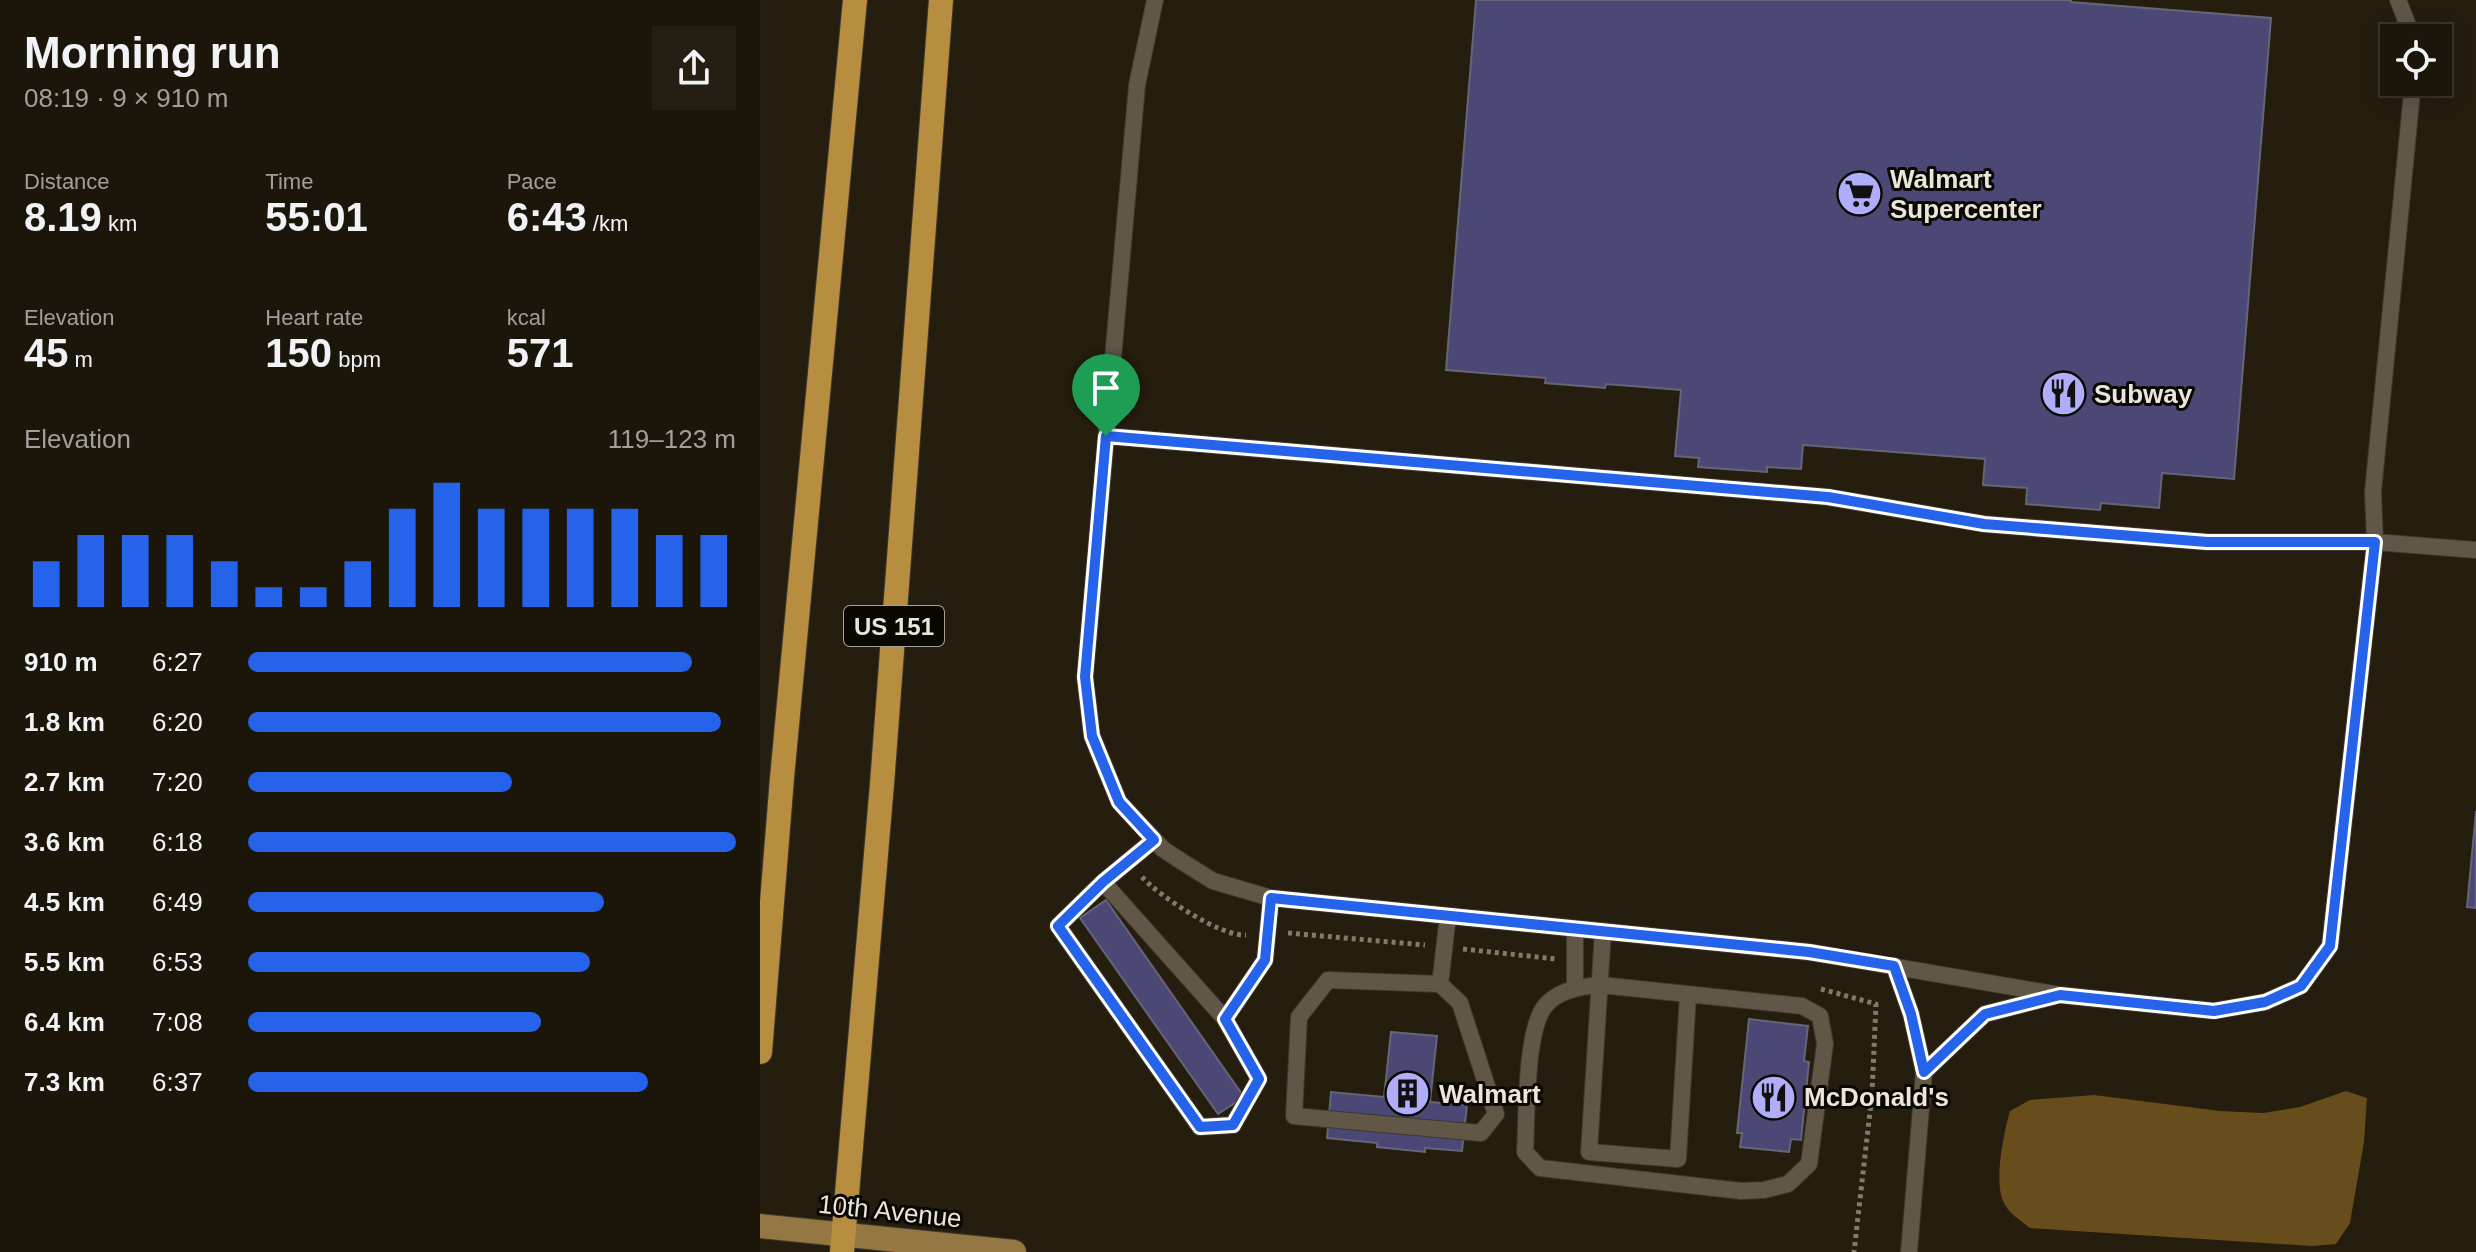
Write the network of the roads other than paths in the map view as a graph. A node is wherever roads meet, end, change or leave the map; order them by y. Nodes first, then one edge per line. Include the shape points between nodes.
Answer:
1 (855, 0) edge
2 (941, 0) edge
3 (1155, 0) edge
4 (2398, 0) edge
5 (2407, 24) edge
6 (2412, 96) edge
7 (1106, 436) junction
8 (2375, 542) junction
9 (2476, 550) edge
10 (1154, 840) junction
11 (1103, 882) junction
12 (1271, 898) junction
13 (1448, 916) junction
14 (1575, 929) junction
15 (1603, 931) junction
16 (1894, 966) junction
17 (1440, 984) junction
18 (1601, 985) junction
19 (1575, 987) junction
20 (1688, 995) junction
21 (2060, 995) junction
22 (1225, 1019) junction
23 (760, 1052) edge
24 (1924, 1072) junction
25 (760, 1226) edge
26 (843, 1243) edge
27 (1014, 1252) edge
28 (1909, 1252) edge

1 - 23 highway
2 - 26 highway, US 151
3 - 7 lane via 1137,85
4 - 5 lane
6 - 8 lane via 2373,492
7 - 8 lane via 1798,494 1984,524 2207,542
7 - 10 lane via 1085,677 1090,721 1119,802
8 - 9 lane
8 - 21 lane via 2330,946 2301,986 2265,1002 2214,1011
10 - 11 lane
10 - 12 lane via 1213,881
11 - 22 lane
11 - 22 lane via 1058,926 1200,1127 1233,1125 1259,1079
12 - 13 lane
12 - 22 lane via 1265,960
13 - 14 lane
13 - 17 lane
14 - 15 lane
14 - 19 lane
15 - 16 lane
15 - 18 lane
16 - 21 lane
16 - 24 lane
17 - 17 lane via 1328,980 1299,1017 1294,1116 1481,1133 1496,1114 1460,1003
18 - 19 lane
18 - 20 lane
18 - 20 lane via 1589,1152 1678,1159
19 - 20 lane via 1546,1004 1534,1027 1525,1152 1540,1168 1741,1191 1788,1184 1809,1164 1825,1044 1820,1016 1802,1006
21 - 24 lane via 1985,1014
24 - 28 lane
25 - 26 main road, 10th Avenue
26 - 27 main road, 10th Avenue

